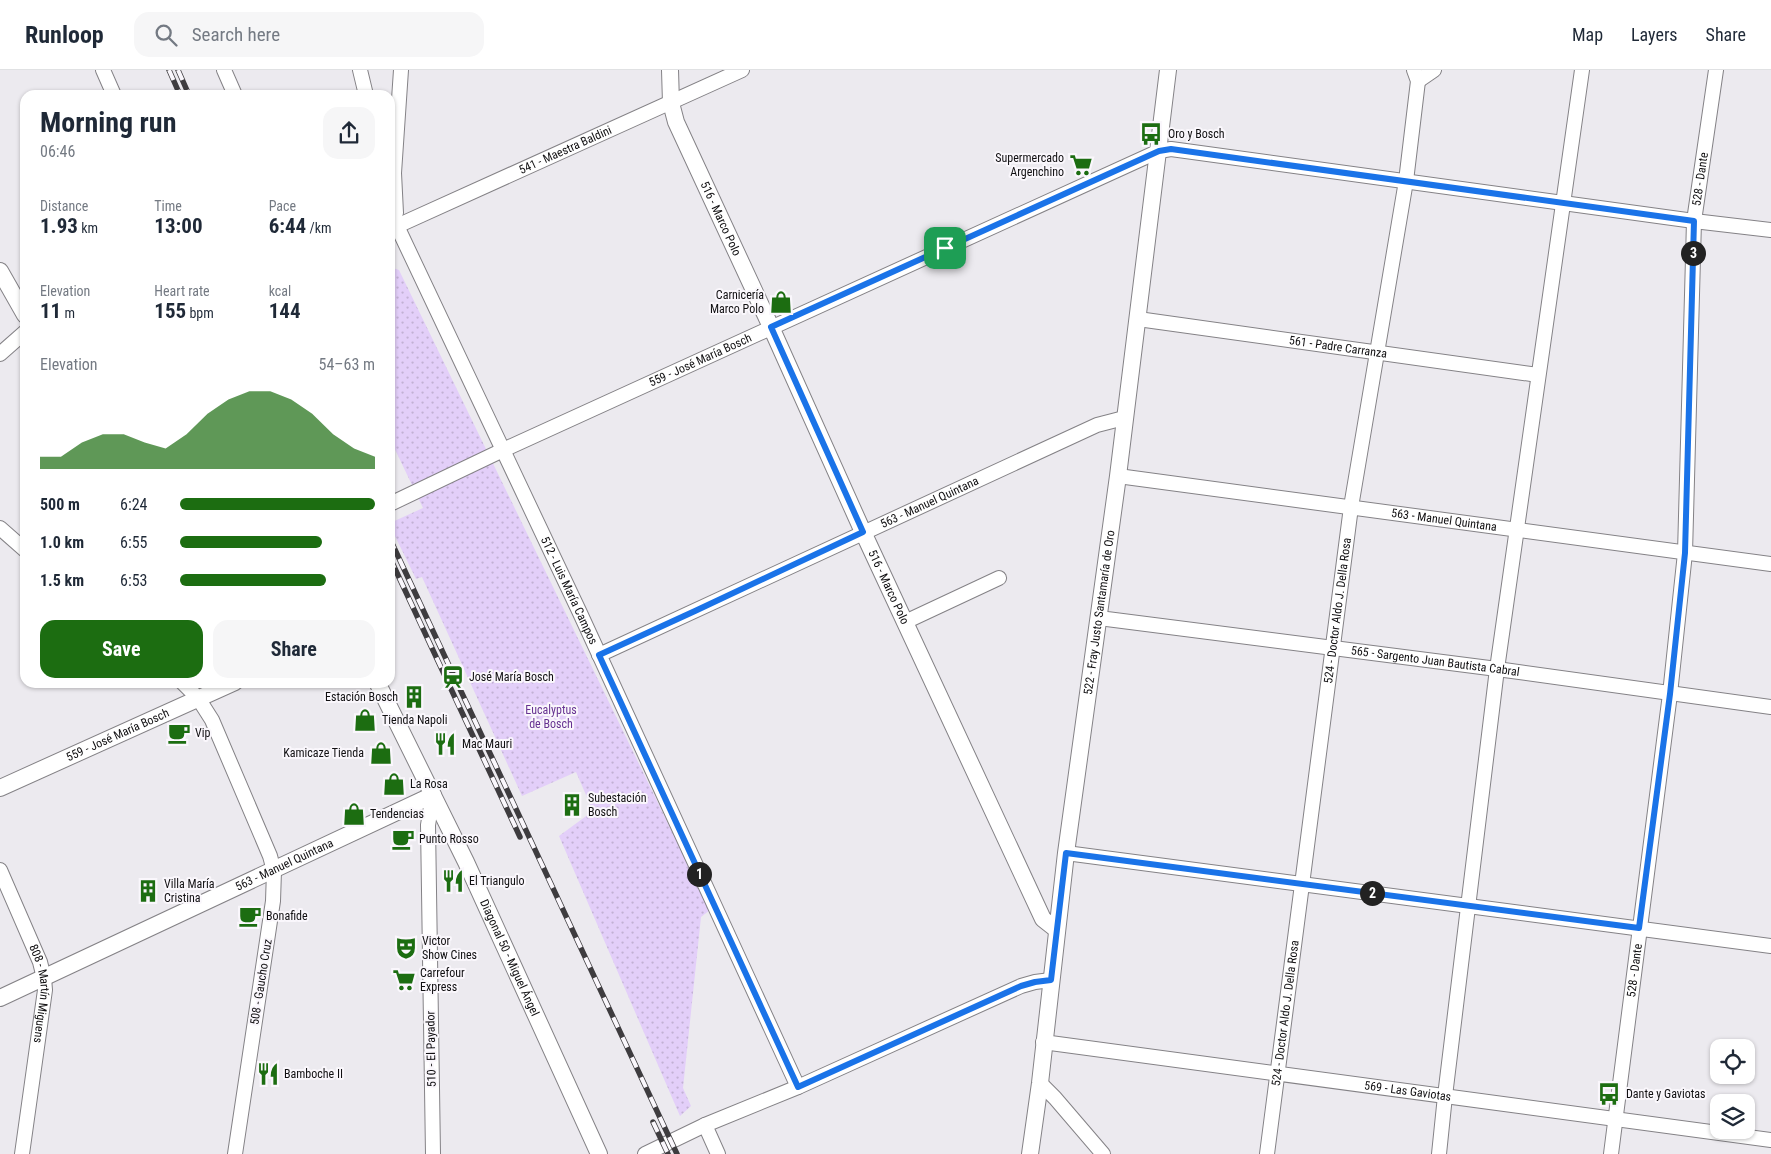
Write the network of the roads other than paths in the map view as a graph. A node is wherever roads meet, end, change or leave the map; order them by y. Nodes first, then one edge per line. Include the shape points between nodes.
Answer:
1 (103, 70) edge
2 (224, 70) edge
3 (360, 70) edge
4 (401, 70) edge
5 (670, 70) edge
6 (742, 70) edge
7 (1168, 70) edge
8 (1434, 70) edge
9 (1582, 70) edge
10 (1716, 70) edge
11 (1416, 75) edge
12 (112, 90) edge
13 (234, 90) edge
14 (365, 90) edge
15 (671, 103) junction
16 (1159, 151) junction
17 (395, 158) edge
18 (1406, 181) junction
19 (1564, 202) junction
20 (1694, 221) junction
21 (395, 227) edge
22 (395, 229) edge
23 (1771, 230) edge
24 (0, 271) edge
25 (20, 306) edge
26 (1138, 319) junction
27 (771, 327) junction
28 (20, 336) edge
29 (1376, 353) junction
30 (0, 354) edge
31 (1538, 376) junction
32 (1124, 418) junction
33 (503, 450) junction
34 (1118, 476) junction
35 (395, 502) edge
36 (1351, 507) junction
37 (0, 528) edge
38 (1518, 531) junction
39 (863, 532) junction
40 (20, 546) edge
41 (1685, 553) junction
42 (1771, 564) edge
43 (999, 578) dead end
44 (1099, 618) junction
45 (905, 622) junction
46 (1332, 648) junction
47 (599, 655) junction
48 (1498, 669) junction
49 (188, 688) edge
50 (221, 688) edge
51 (380, 688) edge
52 (1670, 694) junction
53 (198, 698) junction
54 (1771, 707) edge
55 (0, 788) edge
56 (433, 795) junction
57 (1066, 853) junction
58 (0, 870) edge
59 (274, 871) junction
60 (1302, 885) junction
61 (1468, 905) junction
62 (1639, 928) junction
63 (1057, 930) junction
64 (1771, 946) edge
65 (44, 978) junction
66 (1051, 980) junction
67 (0, 998) edge
68 (1044, 1042) junction
69 (1276, 1073) junction
70 (1040, 1083) junction
71 (798, 1087) junction
72 (1445, 1096) junction
73 (1615, 1120) junction
74 (705, 1125) junction
75 (1771, 1140) edge
76 (22, 1154) edge
77 (235, 1154) edge
78 (432, 1154) edge
79 (599, 1154) edge
80 (645, 1154) edge
81 (718, 1154) edge
82 (1030, 1154) edge
83 (1102, 1154) edge
84 (1267, 1154) edge
85 (1439, 1154) edge
86 (1611, 1154) edge

1 - 12 street
2 - 13 street
3 - 14 street
4 - 17 street
5 - 15 street, 516 - Marco Polo
6 - 15 street, 541 - Maestra Baldini
7 - 16 street, 522 - Fray Justo Santamaría de Oro
8 - 11 street
9 - 19 street
10 - 20 street, 528 - Dante
11 - 18 street, 524 - Doctor Aldo J. Della Rosa
15 - 21 street, 541 - Maestra Baldini
15 - 27 street, 516 - Marco Polo via 676,122
16 - 18 street, 559 - José María Bosch via 1171,149
16 - 26 street, 522 - Fray Justo Santamaría de Oro
16 - 27 street, 559 - José María Bosch
18 - 19 street, 559 - José María Bosch
18 - 29 street, 524 - Doctor Aldo J. Della Rosa
19 - 20 street, 559 - José María Bosch
19 - 31 street
20 - 23 street, 559 - José María Bosch
20 - 41 street, 528 - Dante
22 - 33 street, 512 - Luis María Campos
24 - 25 street
26 - 29 street, 561 - Padre Carranza
26 - 32 street, 522 - Fray Justo Santamaría de Oro
27 - 33 street, 559 - José María Bosch
27 - 39 street, 516 - Marco Polo
28 - 30 street
29 - 31 street, 561 - Padre Carranza
29 - 36 street, 524 - Doctor Aldo J. Della Rosa
31 - 38 street
32 - 34 street, 522 - Fray Justo Santamaría de Oro
32 - 39 street, 563 - Manuel Quintana via 1097,425
33 - 35 street, 559 - José María Bosch
33 - 47 street, 512 - Luis María Campos
34 - 36 street, 563 - Manuel Quintana
34 - 44 street, 522 - Fray Justo Santamaría de Oro
36 - 38 street, 563 - Manuel Quintana
36 - 46 street, 524 - Doctor Aldo J. Della Rosa
37 - 40 street
38 - 41 street, 563 - Manuel Quintana
38 - 48 street
39 - 45 street, 516 - Marco Polo
39 - 47 street, 563 - Manuel Quintana
41 - 42 street, 563 - Manuel Quintana
41 - 52 street, 528 - Dante
43 - 45 street
44 - 46 street, 565 - Sargento Juan Bautista Cabral
44 - 57 street, 522 - Fray Justo Santamaría de Oro
45 - 63 street, 516 - Marco Polo via 1043,919
46 - 48 street, 565 - Sargento Juan Bautista Cabral
46 - 60 street, 524 - Doctor Aldo J. Della Rosa
47 - 71 street, 512 - Luis María Campos
48 - 52 street, 565 - Sargento Juan Bautista Cabral
48 - 61 street
49 - 53 street, 508 - Gaucho Cruz
50 - 53 street, 559 - José María Bosch
51 - 56 street, Diagonal 50 - Miguel Ángel
52 - 54 street, 565 - Sargento Juan Bautista Cabral
52 - 62 street, 528 - Dante
53 - 55 street, 559 - José María Bosch
53 - 59 street, 508 - Gaucho Cruz via 212,720
56 - 59 street, 563 - Manuel Quintana
56 - 78 street, 510 - El Payador via 428,824
56 - 79 street, Diagonal 50 - Miguel Ángel
57 - 60 street
57 - 63 street, 522 - Fray Justo Santamaría de Oro
58 - 65 street, 808 - Martín Miguens
59 - 65 street, 563 - Manuel Quintana
59 - 77 street, 508 - Gaucho Cruz via 273,901
60 - 61 street
60 - 69 street, 524 - Doctor Aldo J. Della Rosa
61 - 62 street
61 - 72 street
62 - 64 street
62 - 73 street, 528 - Dante
63 - 66 street, 522 - Fray Justo Santamaría de Oro
65 - 67 street, 563 - Manuel Quintana
65 - 76 street, 808 - Martín Miguens
66 - 68 street, 522 - Fray Justo Santamaría de Oro
66 - 71 street via 1021,986
68 - 69 street, 569 - Las Gaviotas
68 - 70 street, 522 - Fray Justo Santamaría de Oro
69 - 72 street, 569 - Las Gaviotas
69 - 84 street, 524 - Doctor Aldo J. Della Rosa
70 - 82 street, 522 - Fray Justo Santamaría de Oro
70 - 83 street
71 - 74 street
72 - 73 street, 569 - Las Gaviotas
72 - 85 street
73 - 75 street, 569 - Las Gaviotas
73 - 86 street, 528 - Dante
74 - 80 street
74 - 81 street

